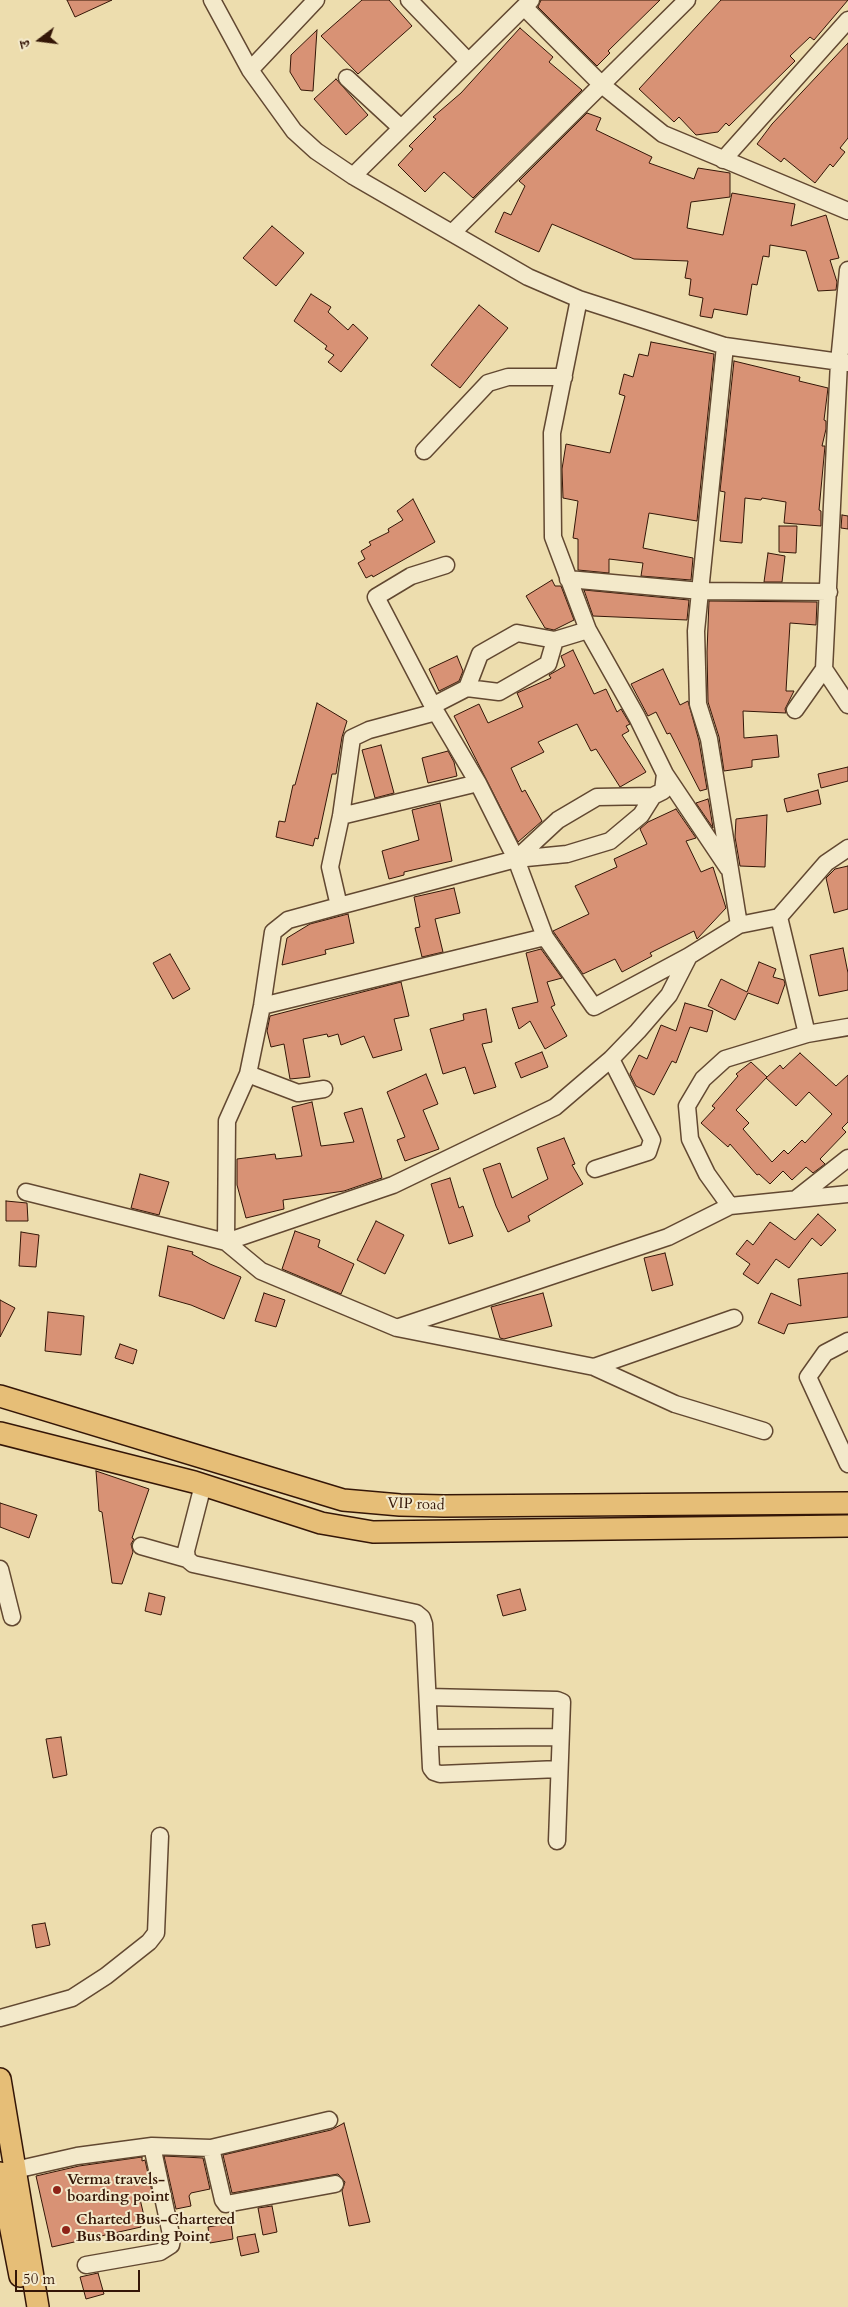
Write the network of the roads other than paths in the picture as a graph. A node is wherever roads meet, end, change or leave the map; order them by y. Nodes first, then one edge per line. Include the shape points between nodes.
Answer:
1 (212, 0) edge
2 (316, 0) edge
3 (409, 0) edge
4 (687, 0) edge
5 (527, 4) edge
6 (848, 20) edge
7 (468, 61) junction
8 (250, 70) junction
9 (347, 78) dead end
10 (602, 85) junction
11 (400, 128) junction
12 (722, 160) junction
13 (353, 176) junction
14 (848, 211) edge
15 (452, 233) junction
16 (848, 270) edge
17 (580, 299) junction
18 (725, 346) junction
19 (843, 363) edge
20 (564, 377) junction
21 (424, 451) dead end
22 (446, 565) dead end
23 (568, 579) junction
24 (701, 591) junction
25 (829, 592) junction
26 (588, 630) junction
27 (555, 640) junction
28 (824, 669) junction
29 (842, 686) edge
30 (467, 688) junction
31 (848, 705) edge
32 (435, 709) junction
33 (795, 710) dead end
34 (665, 774) junction
35 (478, 783) junction
36 (653, 796) junction
37 (341, 816) junction
38 (848, 848) edge
39 (516, 859) junction
40 (731, 874) junction
41 (339, 906) junction
42 (779, 917) junction
43 (739, 924) junction
44 (545, 937) junction
45 (689, 956) junction
46 (262, 1006) junction
47 (848, 1027) edge
48 (807, 1034) junction
49 (611, 1059) junction
50 (248, 1074) junction
51 (324, 1089) dead end
52 (848, 1158) edge
53 (595, 1169) dead end
54 (26, 1192) dead end
55 (848, 1194) edge
56 (796, 1199) junction
57 (730, 1206) junction
58 (226, 1242) junction
59 (734, 1318) dead end
60 (397, 1328) junction
61 (848, 1341) edge
62 (594, 1367) junction
63 (0, 1396) edge
64 (764, 1431) dead end
65 (1, 1433) edge
66 (848, 1464) edge
67 (203, 1485) junction
68 (848, 1503) edge
69 (848, 1526) edge
70 (141, 1546) dead end
71 (187, 1559) junction
72 (0, 1569) edge
73 (12, 1617) dead end
74 (428, 1697) junction
75 (560, 1737) junction
76 (430, 1738) junction
77 (559, 1769) junction
78 (160, 1836) dead end
79 (557, 1841) dead end
80 (0, 2018) edge
81 (0, 2079) edge
82 (329, 2120) dead end
83 (152, 2146) junction
84 (211, 2148) junction
85 (8, 2172) edge
86 (336, 2184) dead end
87 (86, 2265) dead end
88 (26, 2307) edge
89 (38, 2307) edge

1 - 8 street
2 - 8 street
3 - 7 street
4 - 10 street
5 - 7 street
5 - 10 street
6 - 12 street
7 - 11 street
8 - 13 street via 294,131 316,151
9 - 11 street
10 - 12 street via 663,134
10 - 15 street
11 - 13 street
12 - 14 street
13 - 15 street
15 - 17 street via 528,277
16 - 19 street
17 - 18 street
17 - 20 street
18 - 19 street
18 - 24 street
19 - 25 street
20 - 21 street via 508,377 488,383
20 - 23 street via 552,433 553,537
22 - 32 street via 411,576 376,597
23 - 24 street
23 - 26 street
24 - 25 street
24 - 40 street via 696,631 698,704 709,739
25 - 28 street
26 - 27 street
26 - 34 street
27 - 30 street via 548,664 500,692
27 - 30 street via 517,632 480,654
28 - 29 street
28 - 33 street
29 - 31 street
30 - 32 street
32 - 35 street
32 - 37 street via 352,738
34 - 36 street via 663,791
34 - 40 street
35 - 37 street
35 - 39 street
36 - 39 street via 597,797 558,820
36 - 39 street via 641,815 610,841 568,854
37 - 41 street via 330,867
38 - 42 street via 826,863
39 - 41 street
39 - 44 street
40 - 43 street
41 - 46 street via 288,920 274,932
42 - 43 street
42 - 48 street
43 - 45 street
44 - 45 street via 594,1007
44 - 46 street
45 - 49 street via 669,995
46 - 50 street
47 - 48 street
48 - 57 street via 725,1059 703,1079 687,1106 690,1139 707,1174
49 - 53 street via 652,1140 648,1152
49 - 58 street via 555,1107 411,1177
50 - 51 street via 298,1093
50 - 58 street via 227,1121
52 - 56 street
54 - 58 street
55 - 56 street
56 - 57 street
57 - 60 street via 668,1237
58 - 60 street via 261,1270
59 - 62 street
60 - 62 street
61 - 66 street via 825,1353 808,1377
62 - 64 street via 675,1404
63 - 68 main road, VIP road via 343,1500 444,1506
65 - 67 main road, VIP road
67 - 69 main road, VIP road via 321,1523 373,1532
67 - 71 street via 186,1551
70 - 71 street
71 - 74 street via 193,1564 416,1613 424,1624
72 - 73 street
74 - 75 street via 557,1700 562,1702
74 - 76 street
75 - 76 street
75 - 77 street
76 - 77 street via 431,1768 440,1774
77 - 79 street
78 - 80 street via 156,1932 149,1942 72,1998
81 - 85 main road
82 - 84 street
83 - 84 street
83 - 85 street via 76,2156
83 - 87 street via 171,2245 160,2252
84 - 86 street via 226,2204
85 - 88 main road
85 - 89 main road

